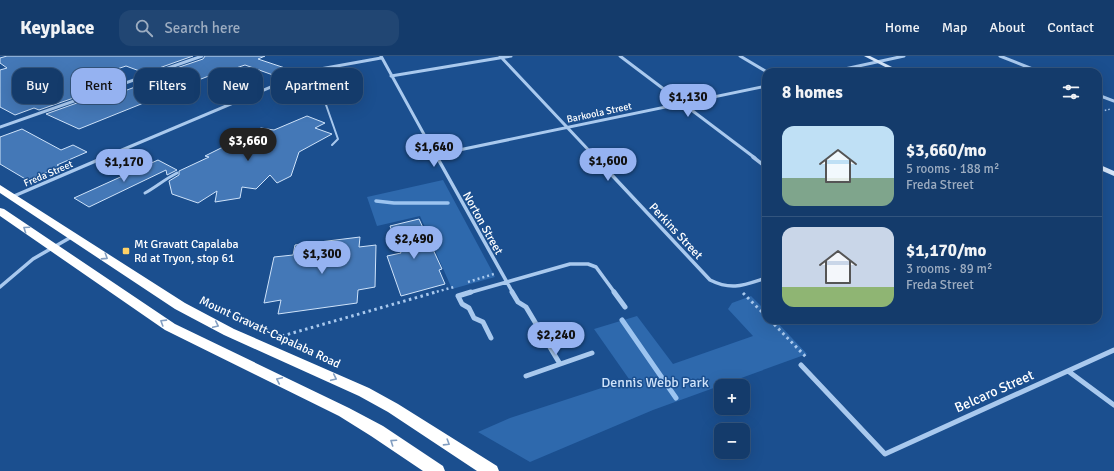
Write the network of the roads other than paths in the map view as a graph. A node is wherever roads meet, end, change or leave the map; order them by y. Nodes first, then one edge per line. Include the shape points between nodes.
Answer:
1 (202, 56) edge
2 (511, 56) edge
3 (620, 56) edge
4 (740, 56) edge
5 (866, 56) edge
6 (904, 56) edge
7 (1000, 56) edge
8 (381, 57) edge
9 (501, 57) edge
10 (878, 62) junction
11 (850, 68) edge
12 (891, 68) edge
13 (1030, 68) edge
14 (762, 69) edge
15 (391, 76) junction
16 (762, 87) edge
17 (1102, 96) edge
18 (1114, 101) edge
19 (682, 103) junction
20 (326, 104) edge
21 (0, 127) edge
22 (567, 127) junction
23 (332, 145) dead end
24 (435, 155) junction
25 (762, 164) edge
26 (1102, 169) edge
27 (177, 173) dead end
28 (1114, 174) edge
29 (0, 188) edge
30 (145, 193) dead end
31 (14, 196) junction
32 (0, 211) edge
33 (73, 236) junction
34 (51, 247) junction
35 (762, 279) edge
36 (507, 283) junction
37 (0, 287) edge
38 (625, 306) dead end
39 (490, 338) dead end
40 (1114, 350) edge
41 (592, 353) dead end
42 (560, 364) junction
43 (801, 365) road end
44 (1068, 371) junction
45 (526, 376) dead end
46 (1114, 405) edge
47 (437, 471) edge
48 (491, 471) edge

1 - 21 street
2 - 9 street
3 - 19 street
4 - 14 street
5 - 10 main road
6 - 10 street
7 - 13 street
8 - 15 street, Norton Street
8 - 31 street, Freda Street via 309,71
9 - 15 street
9 - 22 street, Perkins Street
10 - 11 street
10 - 12 main road
15 - 24 street, Norton Street
16 - 19 street, Barkoola Street
17 - 18 street
19 - 22 street, Barkoola Street
19 - 25 street
20 - 23 lane via 338,139
22 - 24 street, Barkoola Street
22 - 35 street, Perkins Street via 710,280 728,288
24 - 36 street, Norton Street
26 - 28 main road
27 - 30 lane
29 - 31 highway, Mount Gravatt-Capalaba Road
31 - 33 highway, Mount Gravatt-Capalaba Road
34 -> 32 highway
33 - 34 street
33 -> 48 highway, Mount Gravatt-Capalaba Road via 204,320 364,392
34 - 37 street
47 -> 34 highway via 344,412 170,327
36 - 38 street via 570,264 588,264 596,268
36 - 39 street via 458,296 474,318 483,322
36 - 42 street, Norton Street via 518,302 526,306
40 - 44 street, Belcaro Street
41 - 42 street
42 - 45 street
43 - 44 street, Belcaro Street via 885,454
44 - 46 street

